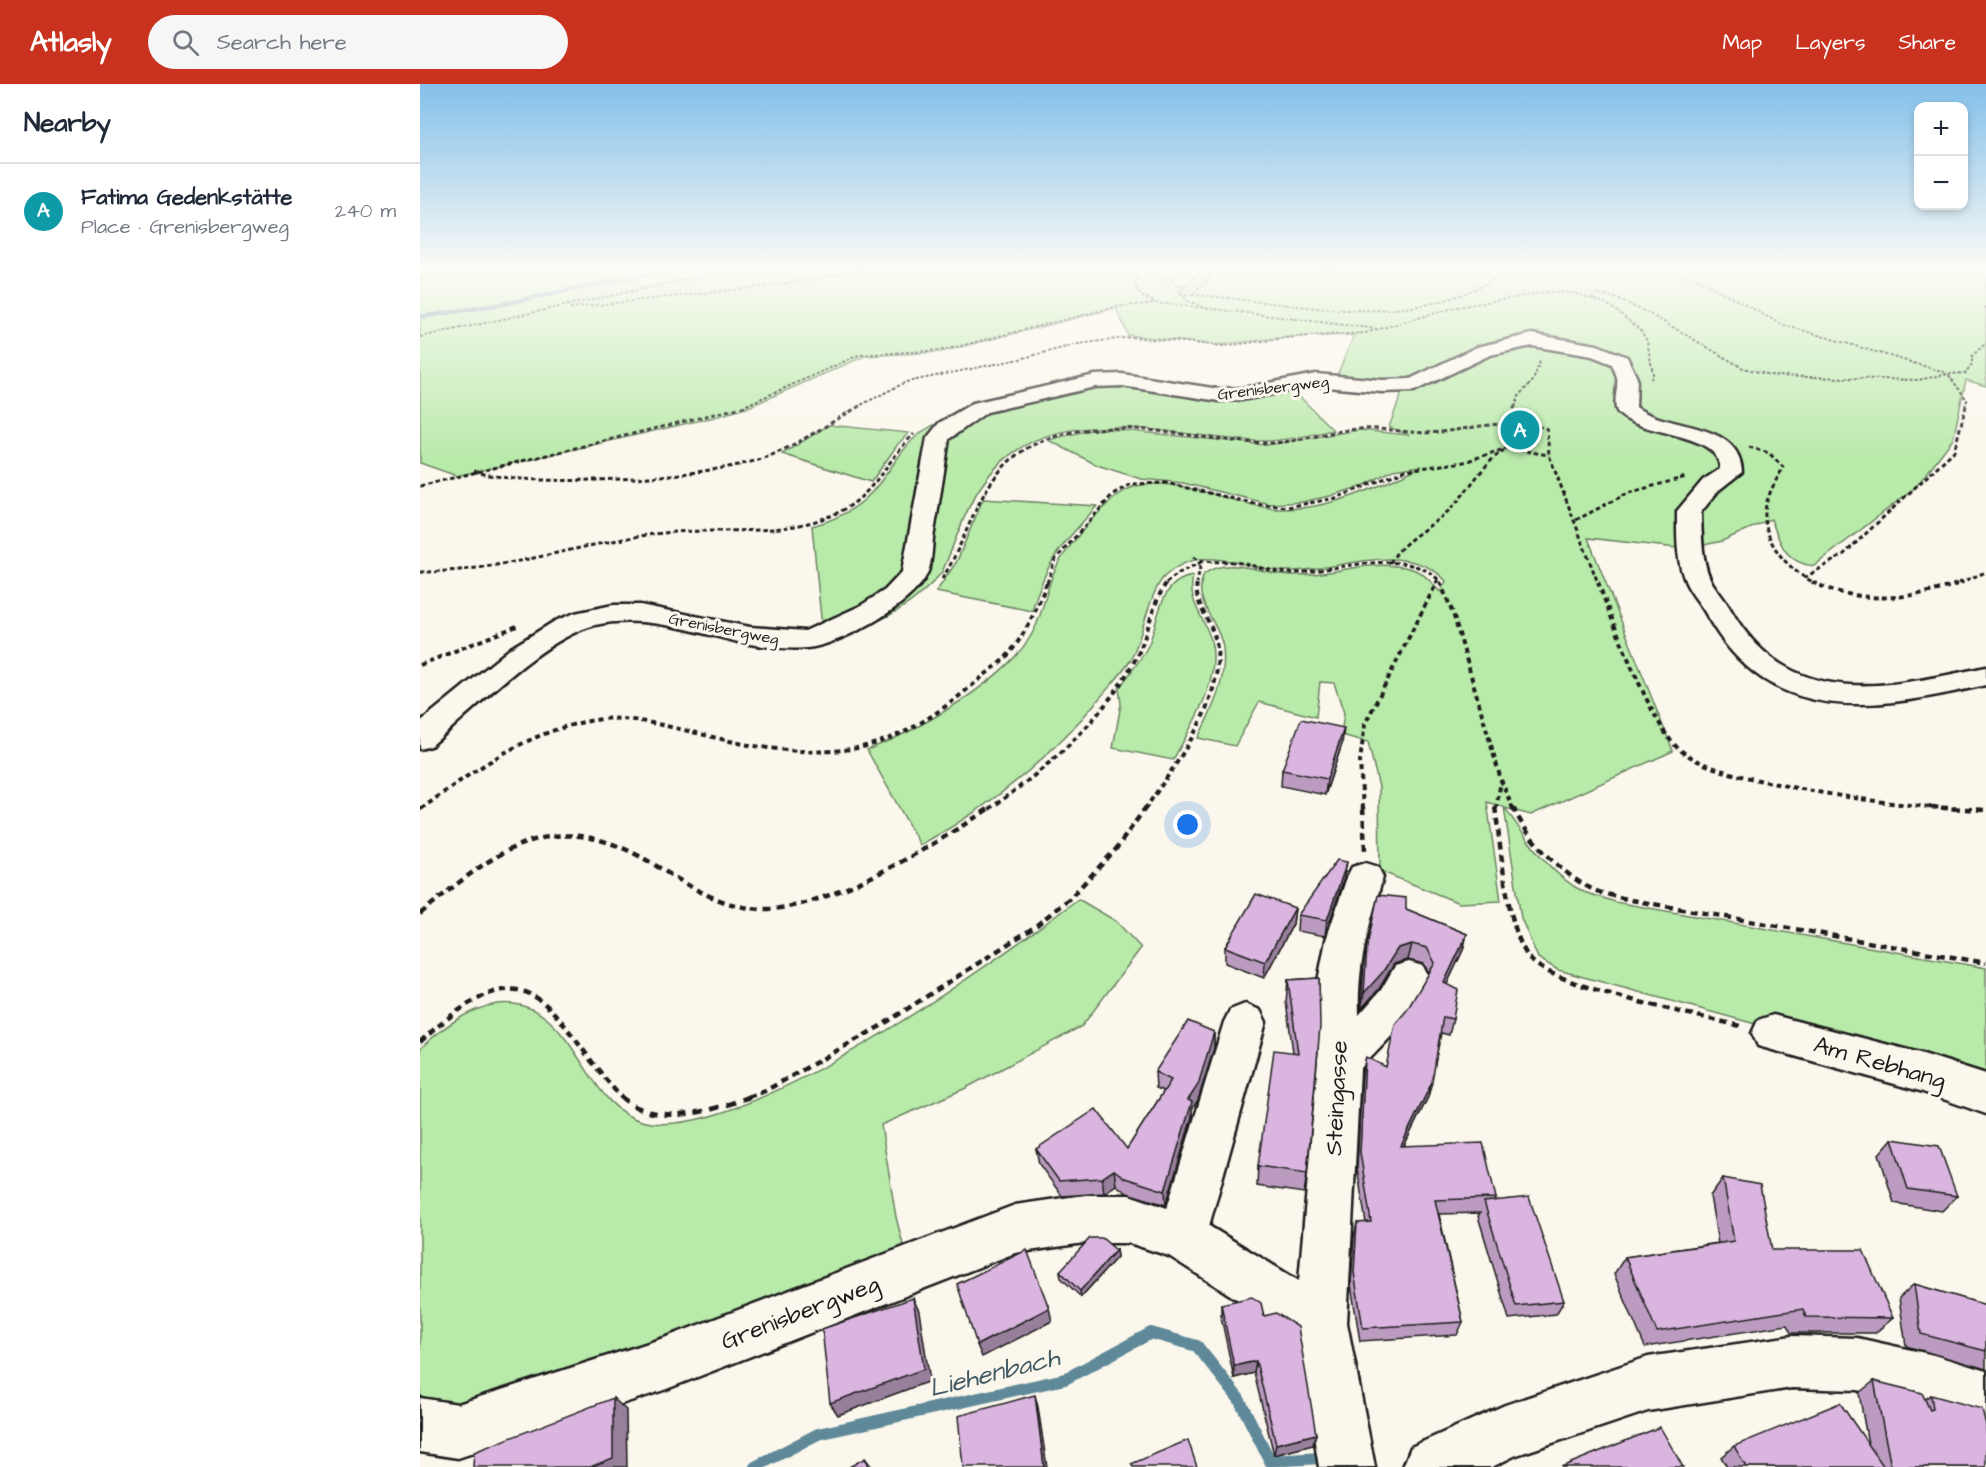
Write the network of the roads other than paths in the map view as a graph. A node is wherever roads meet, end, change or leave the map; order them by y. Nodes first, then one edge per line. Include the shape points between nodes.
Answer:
1 (1986, 676) edge
2 (420, 739) edge
3 (1365, 877) road end
4 (1409, 978) dead end
5 (1245, 1022) dead end
6 (1773, 1033) road end
7 (1339, 1061) junction
8 (1986, 1094) edge
9 (1182, 1237) junction
10 (1321, 1323) junction
11 (1986, 1398) edge
12 (420, 1425) edge
13 (1347, 1467) edge
14 (1431, 1467) edge

1 - 2 street, Grenisbergweg via 1930,688 1849,696 1800,686 1768,670 1726,626 1700,584 1691,552 1689,511 1711,485 1731,472 1736,451 1704,437 1641,420 1626,409 1627,378 1620,361 1597,351 1532,340 1484,351 1414,385 1316,380 1219,395 1122,380 1074,385 980,407 938,438 915,573 906,587 865,615 807,640 772,639 674,617 628,614 586,618 536,645
3 - 7 street, Steingasse via 1345,940 1338,981
4 - 7 street via 1399,1000
5 - 9 street
6 - 8 street, Am Rebhang
7 - 10 street, Steingasse
9 - 10 street, Grenisbergweg
9 - 12 street, Grenisbergweg via 1129,1219 1084,1219 1015,1229 664,1364 458,1431
10 - 13 street
11 - 14 street via 1857,1364 1792,1362 1648,1384 1505,1432

